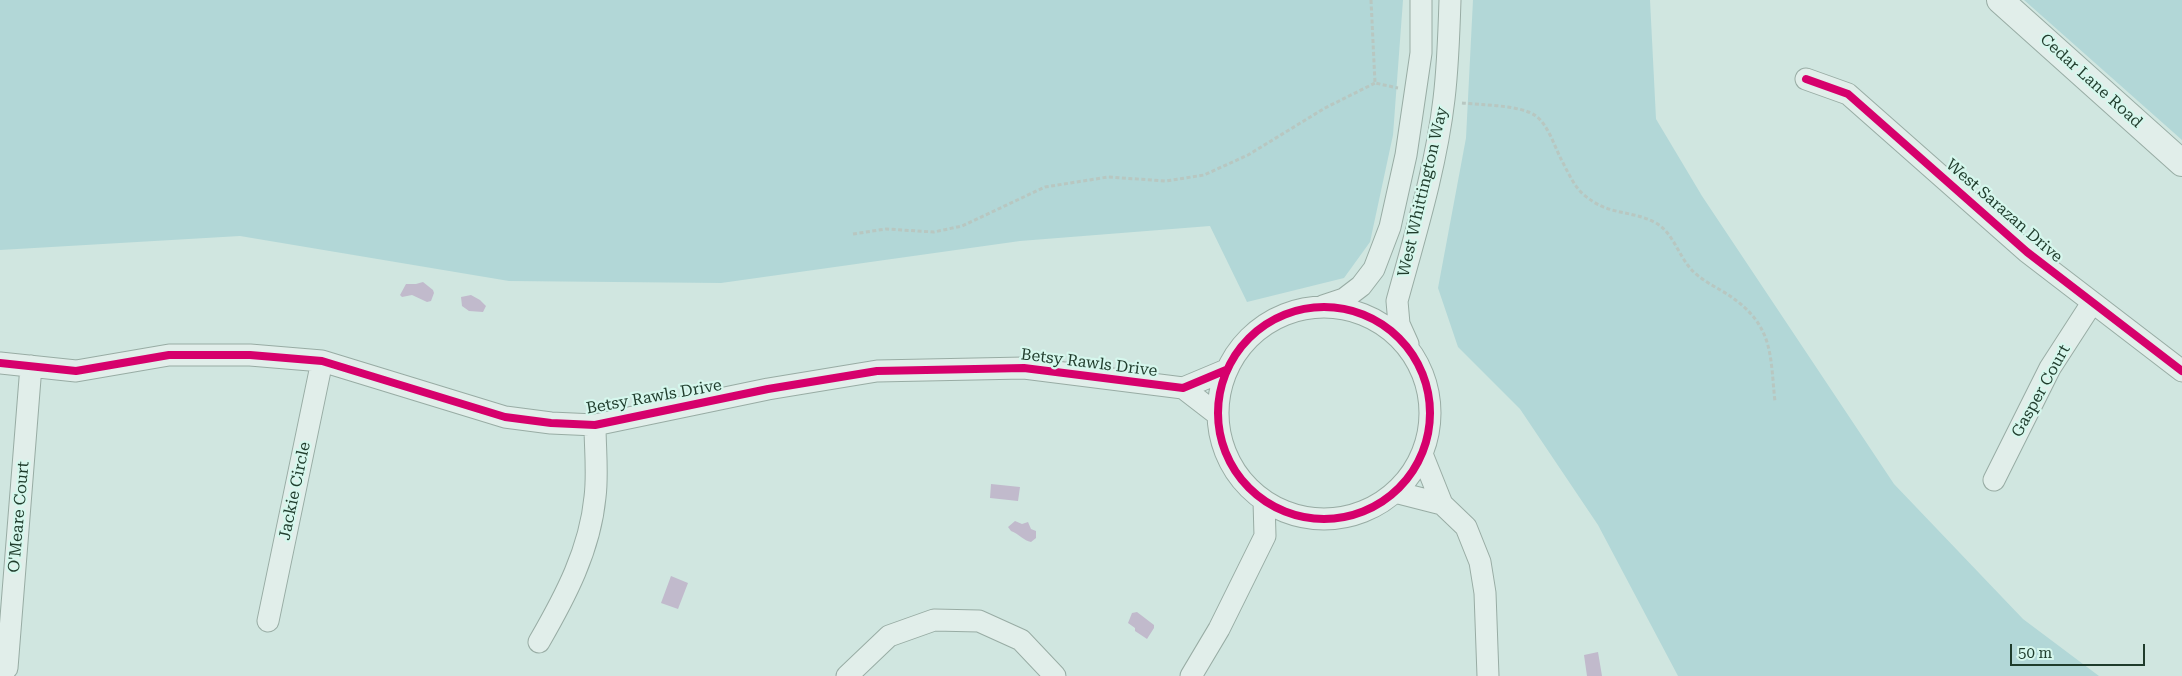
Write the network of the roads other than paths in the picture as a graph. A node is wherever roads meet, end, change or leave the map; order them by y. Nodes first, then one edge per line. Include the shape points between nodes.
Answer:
1 (1421, 0) edge
2 (1450, 0) edge
3 (2000, 0) edge
4 (1806, 78) dead end
5 (2182, 163) edge
6 (2092, 303) junction
7 (1322, 306) junction
8 (1411, 352) junction
9 (322, 361) junction
10 (0, 363) edge
11 (31, 366) junction
12 (1226, 370) junction
13 (2182, 371) edge
14 (1183, 388) junction
15 (1218, 415) junction
16 (595, 425) junction
17 (1422, 454) junction
18 (1994, 480) dead end
19 (1395, 492) junction
20 (1264, 501) junction
21 (1442, 504) junction
22 (1302, 518) junction
23 (1265, 536) junction
24 (268, 621) dead end
25 (539, 642) dead end
26 (7, 668) dead end
27 (847, 676) edge
28 (1055, 676) edge
29 (1191, 676) edge
30 (1488, 676) edge

1 - 7 street, West Whittington Way via 1421,54 1416,91 1390,226 1374,269 1361,286 1344,299
2 - 8 street, West Whittington Way via 1444,101 1434,157 1397,301 1399,324
3 - 5 street, Cedar Lane Road
4 - 6 street, West Sarazan Drive via 1848,94 2027,252
6 - 13 street, West Sarazan Drive
6 - 18 street, Gasper Court via 2050,368
7 - 8 street via 1370,317 1390,330
7 - 12 street via 1274,318 1259,328 1237,351
8 - 17 street via 1420,368 1430,407 1428,437
9 - 11 street, Betsy Rawls Drive via 250,355 169,355 76,371
9 - 16 street, Betsy Rawls Drive via 505,417
9 - 24 street, Jackie Circle
10 - 11 street, Betsy Rawls Drive
11 - 26 street, O'Meare Court
12 - 14 street, Betsy Rawls Drive
12 - 15 street
14 - 15 street
14 - 16 street, Betsy Rawls Drive via 1024,368 877,371 768,389
15 - 20 street via 1225,452 1231,464 1250,490
16 - 25 street via 595,497 587,537 567,593
17 - 19 street via 1406,481
17 - 21 street
19 - 21 street
19 - 22 street via 1380,504 1350,516
20 - 22 street
20 - 23 street
21 - 30 street via 1466,527 1480,562 1485,593
22 - 23 street
23 - 29 street via 1219,629
27 - 28 street via 889,636 934,620 979,621 1021,640

